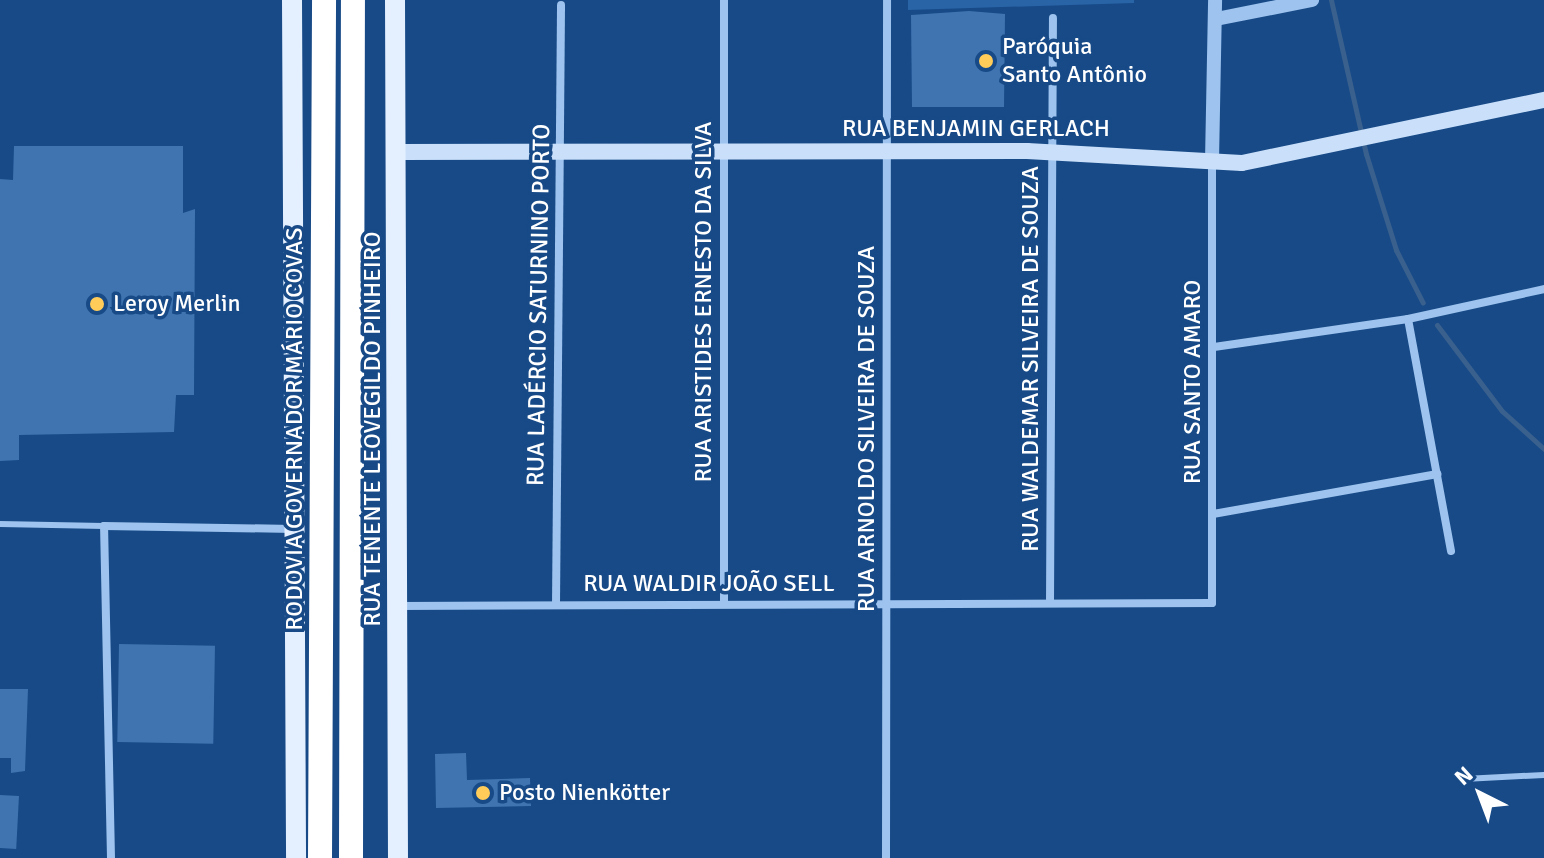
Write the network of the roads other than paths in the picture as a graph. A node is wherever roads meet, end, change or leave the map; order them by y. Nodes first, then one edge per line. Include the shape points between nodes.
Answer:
1 (292, 0) edge
2 (324, 0) edge
3 (353, 0) edge
4 (395, 0) edge
5 (724, 0) edge
6 (887, 0) edge
7 (1215, 0) edge
8 (1312, 0) edge
9 (561, 5) dead end
10 (1053, 18) dead end
11 (1216, 19) junction
12 (1544, 100) edge
13 (560, 151) junction
14 (724, 151) junction
15 (399, 152) junction
16 (887, 152) junction
17 (1051, 152) junction
18 (1212, 161) junction
19 (1544, 289) edge
20 (1408, 319) junction
21 (1214, 347) junction
22 (1437, 474) junction
23 (1213, 514) junction
24 (0, 524) edge
25 (104, 526) junction
26 (294, 529) junction
27 (1451, 551) dead end
28 (1050, 603) junction
29 (1212, 603) joint
30 (724, 604) junction
31 (886, 604) junction
32 (556, 605) junction
33 (398, 606) junction
34 (320, 773) junction
35 (1544, 775) edge
36 (1464, 779) dead end
37 (353, 852) edge
38 (111, 858) edge
39 (296, 858) edge
40 (309, 858) edge
41 (320, 858) edge
42 (398, 858) edge
43 (886, 858) edge

1 - 26 main road
2 - 34 highway, RODOVIA GOVERNADOR MÁRIO COVAS
3 - 37 highway
4 - 15 main road, RUA TENENTE LEOVEGILDO PINHEIRO
5 - 14 street, RUA ARISTIDES ERNESTO DA SILVA
6 - 16 street, RUA ARNOLDO SILVEIRA DE SOUZA
7 - 11 street
8 - 11 street
9 - 13 street, RUA LADÉRCIO SATURNINO PORTO
10 - 17 street, RUA WALDEMAR SILVEIRA DE SOUZA
11 - 18 street
12 - 18 main road, RUA BENJAMIN GERLACH via 1263,160
13 - 14 main road, RUA BENJAMIN GERLACH
13 - 15 main road, RUA BENJAMIN GERLACH
13 - 32 street, RUA LADÉRCIO SATURNINO PORTO
14 - 16 main road, RUA BENJAMIN GERLACH
14 - 30 street, RUA ARISTIDES ERNESTO DA SILVA
15 - 33 main road, RUA TENENTE LEOVEGILDO PINHEIRO
16 - 17 main road, RUA BENJAMIN GERLACH
16 - 31 street, RUA ARNOLDO SILVEIRA DE SOUZA
17 - 18 main road, RUA BENJAMIN GERLACH
17 - 28 street, RUA WALDEMAR SILVEIRA DE SOUZA
18 - 21 street, RUA SANTO AMARO
19 - 20 street
20 - 21 street
20 - 22 street
21 - 23 street, RUA SANTO AMARO
22 - 23 street
22 - 27 street
23 - 29 street, RUA SANTO AMARO
24 - 25 lane
25 - 26 street
25 - 38 street
26 - 39 main road
28 - 29 street, RUA WALDIR JOÃO SELL
28 - 31 street, RUA WALDIR JOÃO SELL
30 - 31 street, RUA WALDIR JOÃO SELL
30 - 32 street, RUA WALDIR JOÃO SELL
31 - 43 street, RUA ARNOLDO SILVEIRA DE SOUZA
32 - 33 street, RUA WALDIR JOÃO SELL
33 - 42 main road, RUA TENENTE LEOVEGILDO PINHEIRO
34 - 40 highway
34 - 41 highway, RODOVIA GOVERNADOR MÁRIO COVAS
35 - 36 lane

